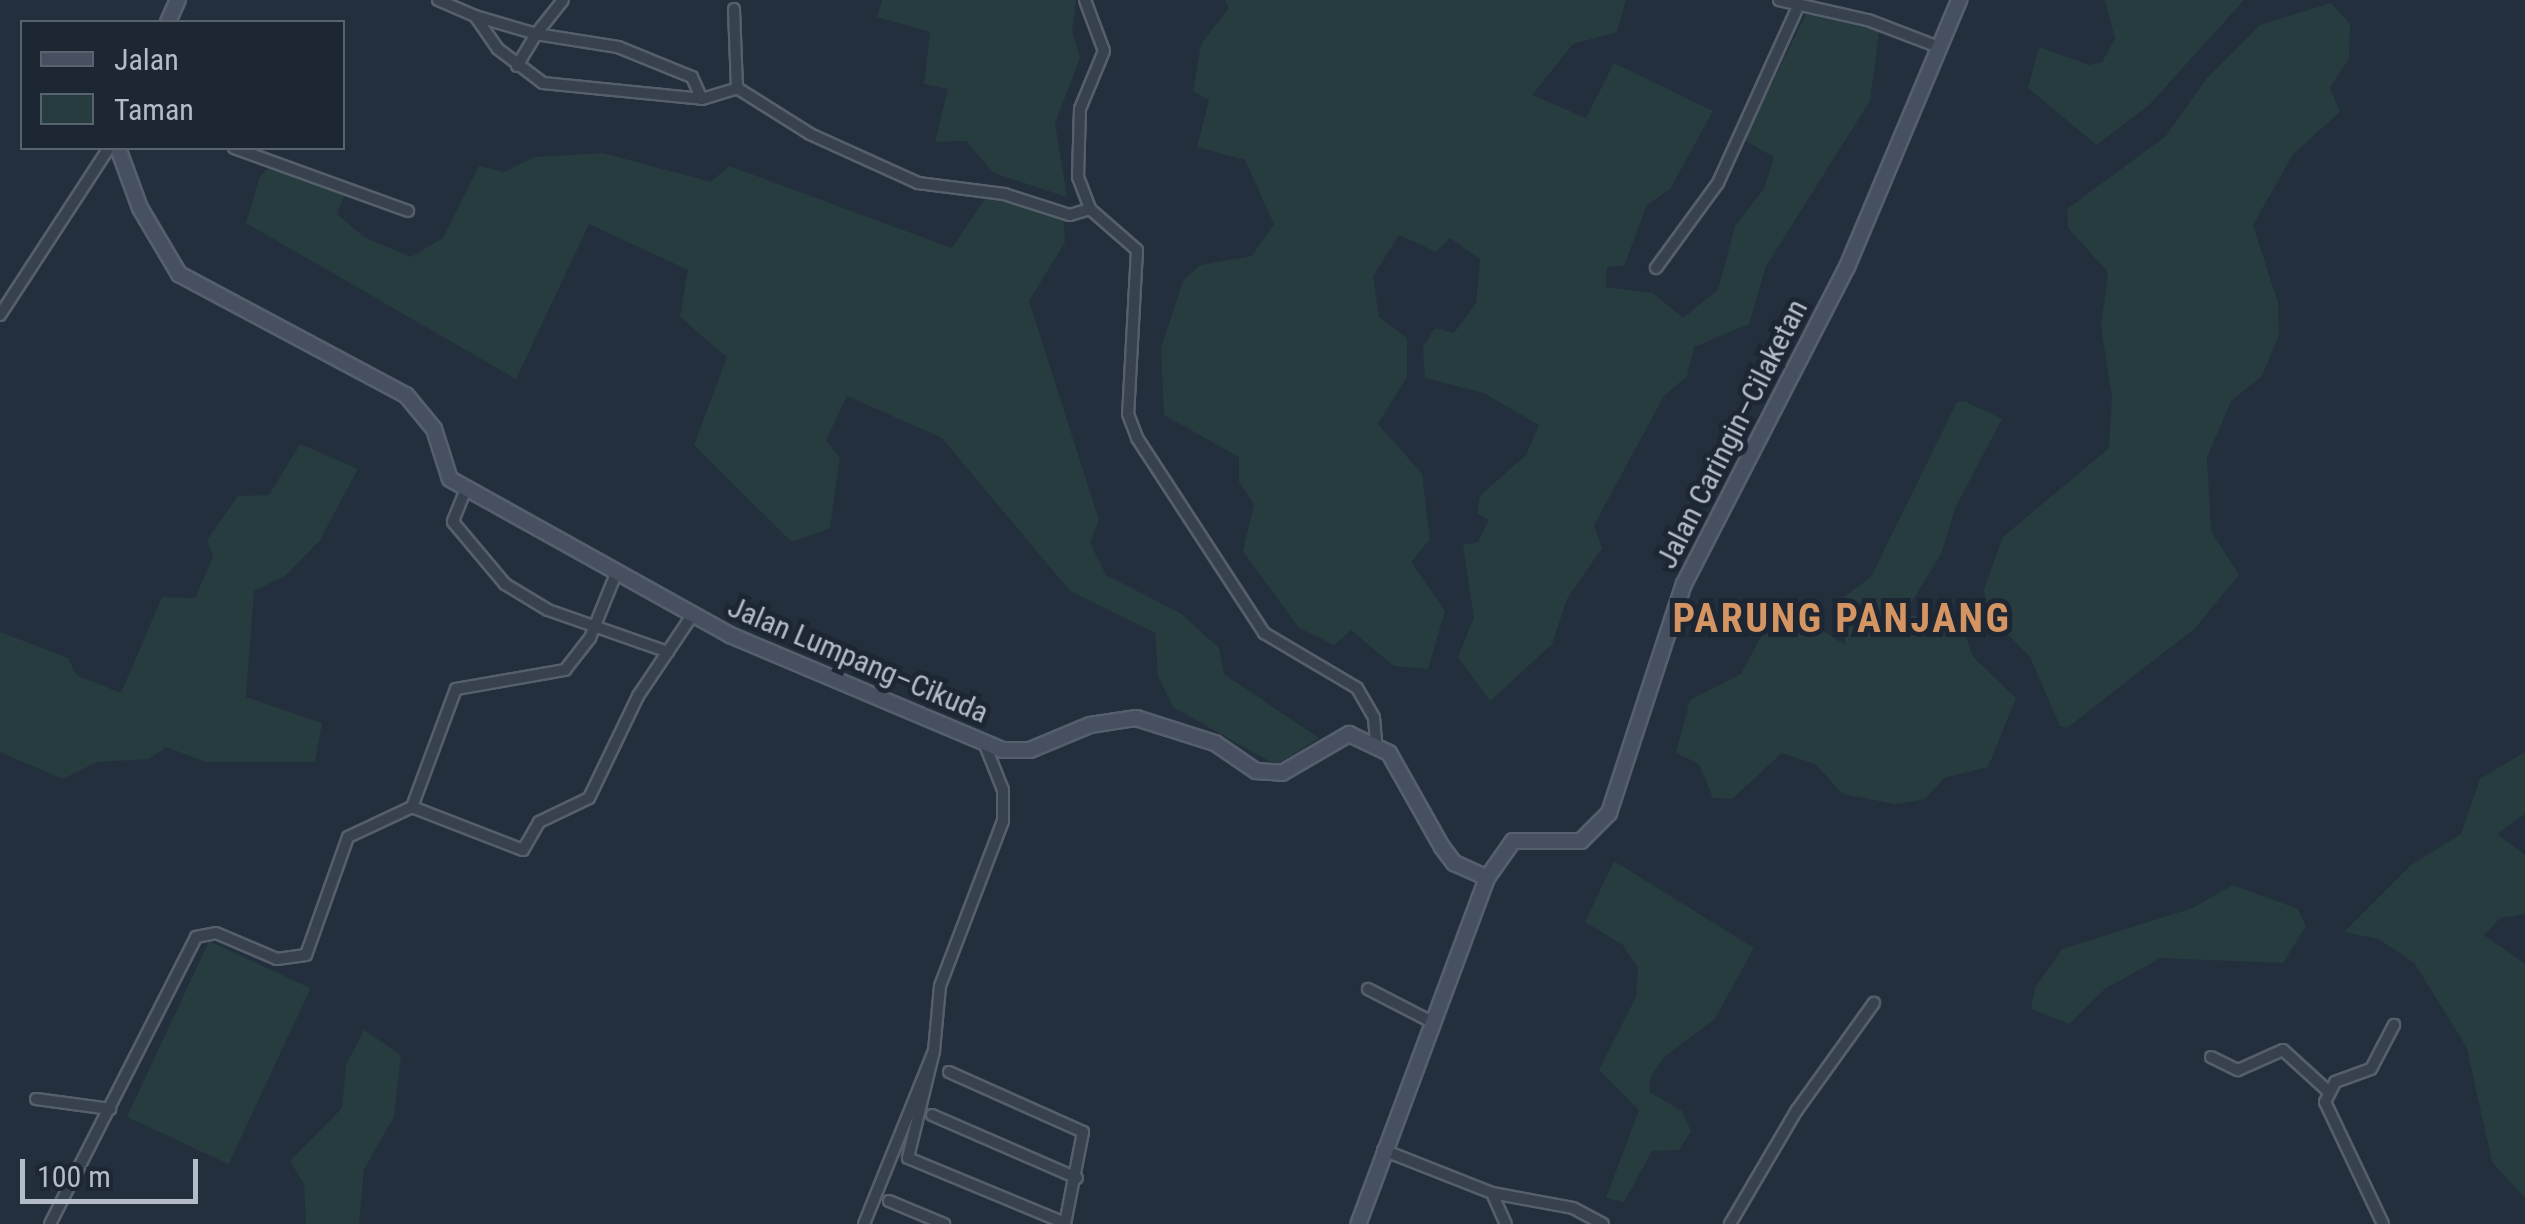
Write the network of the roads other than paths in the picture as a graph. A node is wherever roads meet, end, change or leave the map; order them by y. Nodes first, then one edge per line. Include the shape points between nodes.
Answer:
1 (438, 0) edge
2 (562, 0) edge
3 (1085, 0) edge
4 (1780, 0) edge
5 (1959, 0) edge
6 (1798, 7) junction
7 (734, 9) dead end
8 (475, 16) junction
9 (536, 34) junction
10 (1942, 48) junction
11 (517, 66) junction
12 (736, 88) junction
13 (702, 99) junction
14 (107, 150) edge
15 (119, 150) edge
16 (240, 150) edge
17 (1090, 209) junction
18 (408, 211) dead end
19 (1656, 268) dead end
20 (0, 315) edge
21 (466, 489) junction
22 (615, 576) junction
23 (691, 617) junction
24 (594, 626) junction
25 (668, 652) junction
26 (1376, 742) junction
27 (984, 744) junction
28 (412, 807) junction
29 (1487, 878) junction
30 (1368, 989) dead end
31 (1874, 1003) dead end
32 (1434, 1023) junction
33 (2394, 1025) dead end
34 (934, 1051) junction
35 (2211, 1057) dead end
36 (949, 1072) dead end
37 (2330, 1092) junction
38 (36, 1099) dead end
39 (110, 1108) junction
40 (932, 1115) dead end
41 (1382, 1150) junction
42 (1077, 1178) junction
43 (1492, 1193) junction
44 (888, 1201) dead end
45 (50, 1224) edge
46 (864, 1224) edge
47 (944, 1224) edge
48 (1065, 1224) edge
49 (1358, 1224) edge
50 (1506, 1224) edge
51 (1602, 1224) edge
52 (1730, 1224) edge
53 (2383, 1224) edge

1 - 8 street
2 - 9 street
3 - 17 street via 1104,51 1078,120 1078,177
4 - 6 street
5 - 10 street, Jalan Caringin–Cilaketan
6 - 10 street via 1868,20
6 - 19 street via 1718,183
7 - 12 street
8 - 9 street
8 - 11 street
9 - 11 street
9 - 13 street via 648,57 692,78
10 - 29 street, Jalan Caringin–Cilaketan via 1833,297 1684,584 1609,813 1581,841 1513,840
11 - 13 street via 567,89
12 - 13 street
12 - 17 street via 810,134 918,182 1004,194 1070,214
14 - 20 street
15 - 21 street, Jalan Lumpang–Cikuda via 169,265 406,394 434,429 450,479
16 - 18 street
17 - 26 street via 1137,250 1128,414 1137,438 1264,632 1358,688 1374,718
21 - 22 street, Jalan Lumpang–Cikuda
21 - 24 street via 454,522 505,584
22 - 23 street, Jalan Lumpang–Cikuda
22 - 24 street
23 - 25 street
23 - 27 street, Jalan Lumpang–Cikuda
24 - 25 street
24 - 28 street via 565,670 456,688
25 - 28 street via 590,798 539,822 523,850
26 - 27 street, Jalan Lumpang–Cikuda via 1349,734 1282,772 1256,771 1215,743 1136,718 1090,726 1030,750
26 - 29 street via 1398,764 1454,863
27 - 34 street via 1006,807 940,986
28 - 39 street via 348,837 300,960 277,959 209,931 196,937
29 - 32 street
30 - 32 street
31 - 52 street via 1797,1110
32 - 41 street
33 - 37 street via 2370,1069
34 - 46 street
34 - 48 street via 908,1158
35 - 37 street via 2238,1070 2283,1050
36 - 42 street via 1076,1125 1087,1142
37 - 53 street via 2326,1116
38 - 39 street
39 - 45 street
40 - 42 street
41 - 43 street
41 - 49 street
42 - 48 street
43 - 50 street
43 - 51 street via 1573,1208
44 - 47 street

